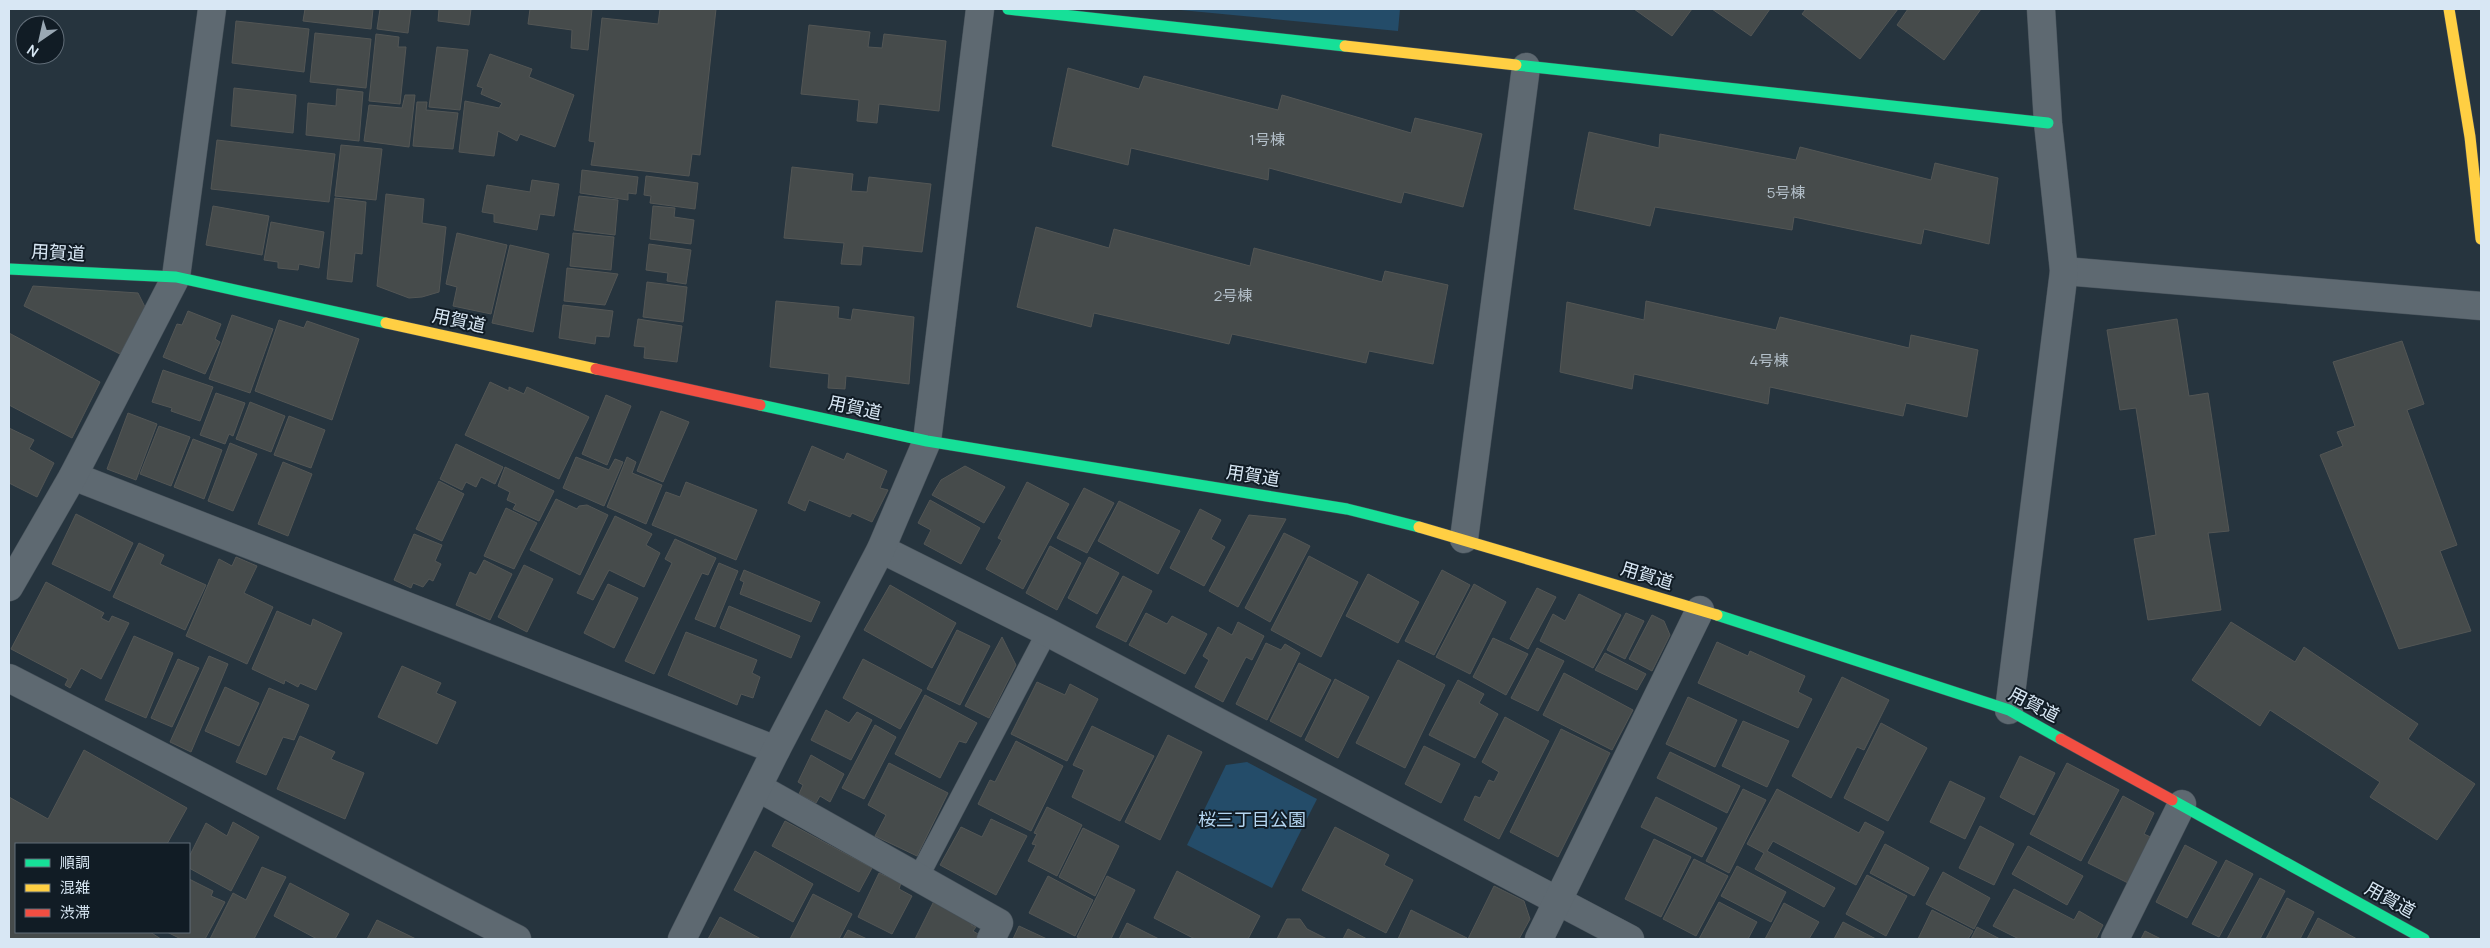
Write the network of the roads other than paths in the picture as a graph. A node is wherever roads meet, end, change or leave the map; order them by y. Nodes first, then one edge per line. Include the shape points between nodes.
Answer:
1 (212, 9) edge
2 (980, 9) edge
3 (1008, 9) edge
4 (2041, 9) edge
5 (2449, 9) edge
6 (1526, 67) junction
7 (2048, 123) junction
8 (2481, 239) edge
9 (9, 269) edge
10 (2064, 271) junction
11 (176, 276) junction
12 (2481, 306) edge
13 (927, 441) junction
14 (73, 476) junction
15 (1464, 540) junction
16 (880, 549) junction
17 (9, 587) edge
18 (1700, 610) junction
19 (1047, 632) junction
20 (9, 678) edge
21 (2010, 710) junction
22 (776, 750) junction
23 (759, 788) junction
24 (2182, 804) junction
25 (919, 876) junction
26 (1558, 902) junction
27 (517, 939) edge
28 (682, 939) edge
29 (991, 939) edge
30 (1539, 939) edge
31 (1630, 939) edge
32 (2115, 939) edge
33 (2424, 939) edge

1 - 11 street
2 - 13 street
3 - 6 street
4 - 7 street
5 - 8 street via 2470,137
6 - 7 street
6 - 15 street
7 - 10 street
9 - 11 street, 用賀道
10 - 12 street
10 - 21 street
11 - 13 street, 用賀道
11 - 14 street
13 - 15 street, 用賀道 via 1347,509
13 - 16 street
14 - 17 street
14 - 22 street
15 - 18 street, 用賀道
16 - 19 street
16 - 22 street
18 - 21 street, 用賀道
18 - 26 street
19 - 25 lane
19 - 26 street
20 - 27 street
21 - 24 street, 用賀道
22 - 23 street
23 - 25 street
23 - 28 street
24 - 32 street
24 - 33 street, 用賀道
25 - 29 street via 999,923
26 - 30 street
26 - 31 street

